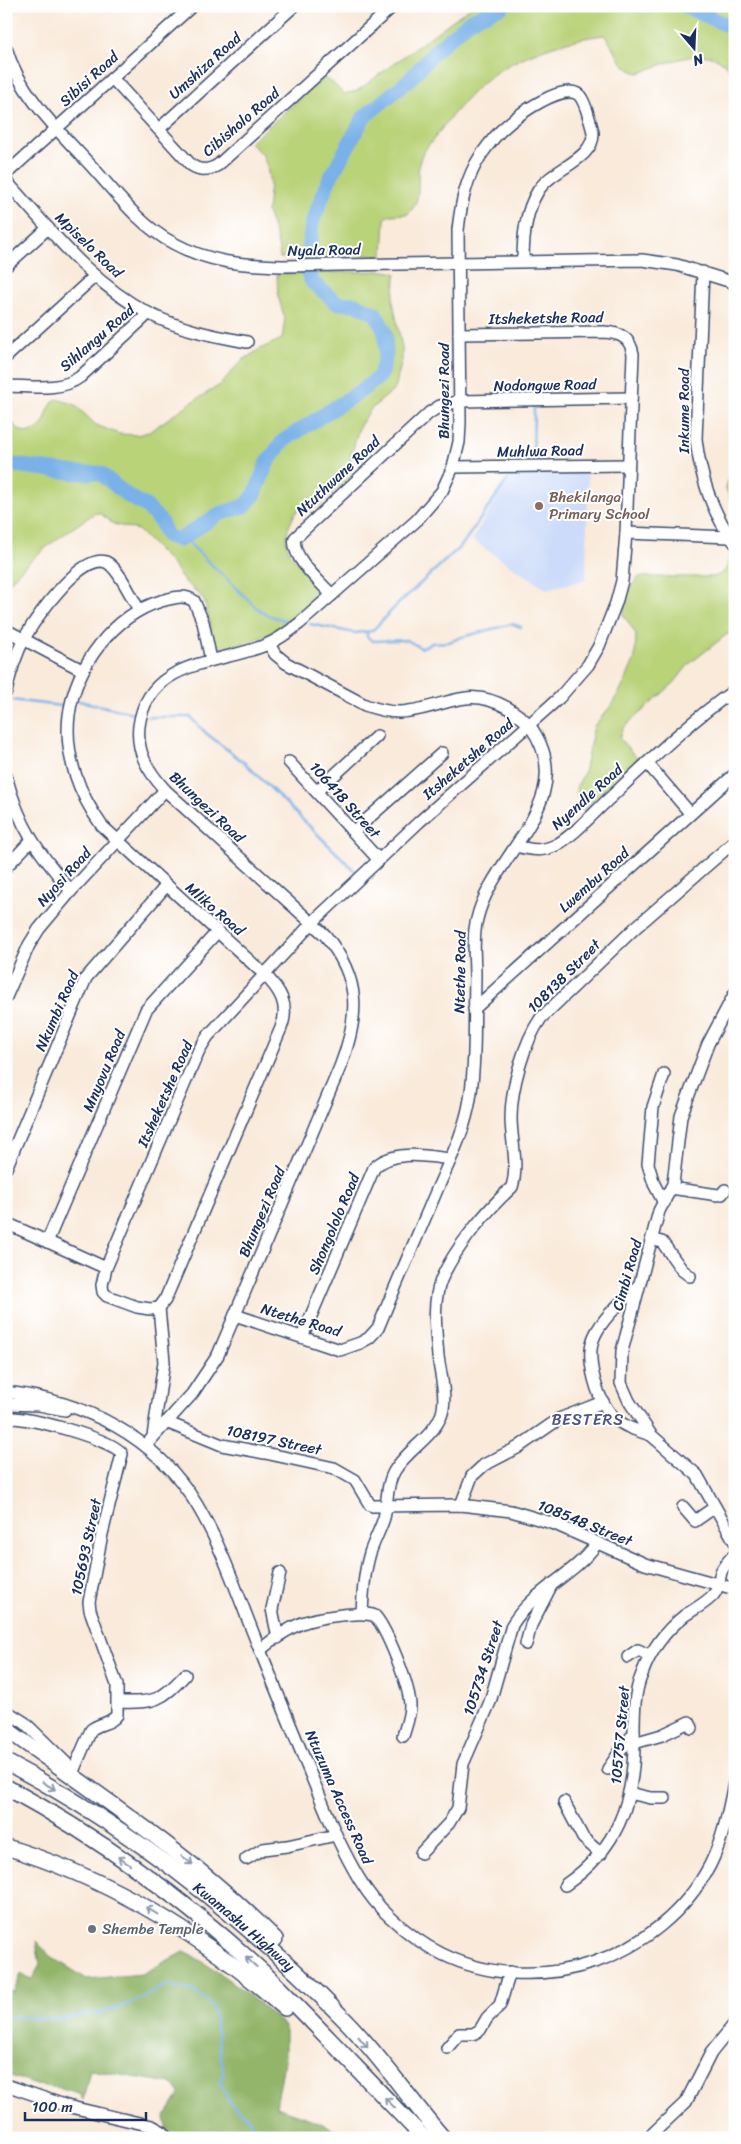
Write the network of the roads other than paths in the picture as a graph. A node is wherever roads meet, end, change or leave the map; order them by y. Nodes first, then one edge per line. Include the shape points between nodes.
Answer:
1 (192, 6) edge
2 (294, 6) edge
3 (393, 6) edge
4 (6, 48) edge
5 (112, 78) junction
6 (58, 128) junction
7 (159, 129) junction
8 (6, 174) edge
9 (6, 181) edge
10 (48, 228) junction
11 (523, 261) junction
12 (458, 262) junction
13 (6, 266) edge
14 (703, 272) junction
15 (95, 276) junction
16 (735, 283) edge
17 (148, 314) junction
18 (459, 334) junction
19 (247, 342) dead end
20 (6, 357) edge
21 (6, 386) edge
22 (631, 398) junction
23 (460, 401) junction
24 (628, 465) junction
25 (453, 467) junction
26 (626, 533) junction
27 (732, 540) edge
28 (332, 595) junction
29 (138, 610) junction
30 (6, 630) edge
31 (24, 639) junction
32 (269, 644) junction
33 (211, 660) junction
34 (82, 670) junction
35 (735, 690) edge
36 (6, 692) edge
37 (529, 725) junction
38 (377, 736) dead end
39 (442, 752) dead end
40 (289, 762) dead end
41 (647, 763) junction
42 (735, 774) edge
43 (6, 776) edge
44 (165, 790) junction
45 (317, 791) junction
46 (690, 813) junction
47 (354, 831) junction
48 (31, 841) junction
49 (117, 841) junction
50 (735, 841) edge
51 (516, 846) junction
52 (378, 860) junction
53 (6, 867) edge
54 (166, 886) junction
55 (71, 891) junction
56 (312, 923) junction
57 (218, 931) junction
58 (264, 974) junction
59 (735, 993) edge
60 (6, 997) edge
61 (474, 1009) junction
62 (731, 1009) edge
63 (664, 1074) dead end
64 (450, 1159) junction
65 (6, 1168) edge
66 (671, 1188) junction
67 (725, 1190) dead end
68 (664, 1203) junction
69 (6, 1223) edge
70 (653, 1240) junction
71 (47, 1242) junction
72 (106, 1268) junction
73 (690, 1276) dead end
74 (639, 1286) junction
75 (159, 1308) junction
76 (236, 1315) junction
77 (302, 1337) junction
78 (6, 1392) edge
79 (603, 1402) junction
80 (6, 1404) edge
81 (6, 1418) edge
82 (108, 1422) junction
83 (166, 1422) junction
84 (651, 1435) junction
85 (150, 1441) junction
86 (366, 1497) joint
87 (461, 1505) junction
88 (386, 1506) junction
89 (683, 1507) dead end
90 (715, 1507) junction
91 (735, 1542) edge
92 (597, 1543) junction
93 (735, 1554) edge
94 (280, 1574) dead end
95 (552, 1584) junction
96 (718, 1586) junction
97 (735, 1589) edge
98 (362, 1613) junction
99 (278, 1638) junction
100 (526, 1644) dead end
101 (260, 1650) junction
102 (649, 1655) junction
103 (628, 1657) dead end
104 (185, 1675) dead end
105 (119, 1702) junction
106 (6, 1711) edge
107 (690, 1725) dead end
108 (6, 1729) edge
109 (403, 1736) dead end
110 (634, 1738) junction
111 (6, 1762) edge
112 (608, 1769) dead end
113 (73, 1773) junction
114 (735, 1778) edge
115 (6, 1787) edge
116 (630, 1793) junction
117 (665, 1798) dead end
118 (564, 1802) dead end
119 (336, 1836) junction
120 (6, 1847) edge
121 (421, 1853) dead end
122 (601, 1854) junction
123 (246, 1858) dead end
124 (565, 1885) dead end
125 (510, 1972) junction
126 (347, 2022) junction
127 (735, 2023) edge
128 (447, 2048) dead end
129 (369, 2081) junction
130 (6, 2084) edge
131 (8, 2138) edge
132 (21, 2138) edge
133 (166, 2138) edge
134 (424, 2138) edge
135 (443, 2138) edge
136 (648, 2138) edge

1 - 5 street, Sibisi Road
2 - 7 street, Umshiza Road
3 - 7 street, Cibisholo Road via 212,168 201,170 191,165
4 - 6 street, Nyala Road via 22,82
5 - 6 street, Sibisi Road
5 - 7 street, Cibisholo Road
6 - 8 street, Sibisi Road
6 - 12 street, Nyala Road via 116,194 161,236 214,260 283,266
9 - 10 street, Mpiselo Road
10 - 13 street
10 - 15 street, Mpiselo Road
11 - 12 street, Nyala Road
11 - 12 street, Bhungezi Road via 527,219 537,192 548,178 587,152 592,142 592,126 584,102 574,92 555,95 523,112 498,134 480,156 462,197
11 - 14 street, Nyala Road via 655,261
12 - 18 street, Bhungezi Road
14 - 16 street, Nyala Road
14 - 27 street, Inkume Road via 696,439 708,494
15 - 17 street, Mpiselo Road
15 - 20 street
17 - 19 street, Mpiselo Road via 188,328
17 - 21 street, Sihlangu Road via 71,384
18 - 22 street, Itsheketshe Road via 604,332 622,335 629,342 633,354
18 - 23 street, Bhungezi Road
22 - 23 street, Nodongwe Road
22 - 24 street, Itsheketshe Road
23 - 25 street, Bhungezi Road via 459,442
23 - 28 street, Ntuthwane Road via 452,401 430,413 295,538 293,545 298,556
24 - 25 street, Muhlwa Road
24 - 26 street, Itsheketshe Road
25 - 28 street, Bhungezi Road via 434,502
26 - 27 street
26 - 37 street, Itsheketshe Road via 620,593 599,646 578,678
28 - 32 street, Bhungezi Road
29 - 31 street via 112,566 96,562 85,567 49,601
29 - 33 street, Mliko Road via 170,598 190,598 201,613
29 - 34 street, Mliko Road via 105,639
30 - 31 street
31 - 34 street
31 - 36 street
32 - 33 street, Bhungezi Road
32 - 37 street, Ntethe Road via 286,663 365,706 390,712 410,711 470,697 501,705
33 - 44 street, Bhungezi Road via 179,671 163,681 151,694 140,716 138,740 142,757
34 - 49 street, Mliko Road via 71,702 69,750 86,802
35 - 41 street, Nyendle Road
37 - 51 street, Ntethe Road via 544,756 547,778 541,803
37 - 52 street, Itsheketshe Road
38 - 45 street
39 - 47 street
40 - 45 street, 106418 Street
41 - 46 street
41 - 51 street, Nyendle Road via 564,841 541,850
42 - 46 street, Lwembu Road
43 - 48 street via 16,811
44 - 49 street, Nyosi Road
44 - 56 street, Bhungezi Road
45 - 47 street, 106418 Street
46 - 61 street, Lwembu Road
47 - 52 street, 106418 Street
48 - 53 street
48 - 55 street
49 - 54 street, Mliko Road
49 - 55 street, Nyosi Road
50 - 88 street, 108138 Street via 635,928 536,1026 523,1054 512,1105 515,1190 488,1212 441,1281 436,1335 442,1414 432,1431 394,1471
51 - 61 street, Ntethe Road via 493,880 477,919
52 - 56 street, Itsheketshe Road
54 - 57 street, Mliko Road
54 - 65 street, Nkumbi Road via 86,978
55 - 60 street, Nyosi Road via 32,938
56 - 58 street, Itsheketshe Road
56 - 76 street, Bhungezi Road via 334,947 348,970 354,1000 353,1026 340,1067
57 - 58 street, Mliko Road
57 - 71 street, Mnyovu Road via 146,1010
58 - 72 street, Itsheketshe Road via 199,1050
58 - 75 street, Mliko Road via 284,1001 284,1020 211,1195
59 - 62 street, Cimbi Road
61 - 64 street, Ntethe Road via 473,1076 469,1103
62 - 66 street, Cimbi Road via 708,1044 681,1116
63 - 68 street via 653,1107 648,1164
64 - 77 street, Shongololo Road via 406,1156 386,1159 374,1168
64 - 77 street, Ntethe Road via 374,1333 360,1343 340,1350
66 - 67 street via 718,1195
66 - 68 street, Cimbi Road
68 - 70 street, Cimbi Road via 659,1211
69 - 71 street
70 - 73 street via 662,1242
70 - 74 street, Cimbi Road
71 - 72 street
72 - 75 street, Itsheketshe Road via 102,1285 107,1296 137,1307
74 - 79 street via 601,1324 592,1342 592,1368
74 - 84 street, Cimbi Road via 622,1351 620,1374 628,1401
75 - 85 street via 164,1362
76 - 77 street, Ntethe Road
76 - 83 street, Bhungezi Road via 211,1367
78 - 82 street, Ntuzuma Access Road via 65,1403
79 - 84 street via 618,1421
79 - 87 street via 559,1419 517,1448 484,1465 472,1476
80 - 82 street, Ntuzuma Access Road via 62,1409
81 - 105 street, 105693 Street via 20,1418 76,1432 121,1452 89,1602 113,1669
82 - 85 street, Ntuzuma Access Road
83 - 85 street, Bhungezi Road
83 - 86 street, 108197 Street via 222,1445 334,1468 356,1480
84 - 90 street, Cimbi Road via 697,1475
85 - 101 street, Ntuzuma Access Road via 196,1504
86 - 88 street, 108548 Street via 373,1506
87 - 88 street, 108548 Street
87 - 92 street, 108548 Street via 494,1508 536,1518
88 - 98 street, 108138 Street via 370,1553
89 - 90 street via 694,1521
90 - 91 street, Cimbi Road
92 - 95 street, 105734 Street via 581,1563
92 - 96 street, 108548 Street via 645,1564
93 - 96 street, 105757 Street via 722,1572
94 - 99 street via 272,1609
95 - 100 street via 531,1625
95 - 121 street, 105734 Street via 535,1597 512,1624 490,1702 463,1764 458,1808 449,1823
96 - 97 street, 108548 Street
96 - 102 street, 105757 Street via 713,1595 681,1619
98 - 99 street via 307,1621
98 - 109 street via 372,1614 379,1621 407,1688 409,1715
99 - 101 street
101 - 119 street, Ntuzuma Access Road
102 - 103 street via 638,1650
102 - 110 street, 105757 Street via 635,1700
104 - 105 street via 160,1699
105 - 113 street via 115,1718 91,1730
106 - 113 street via 25,1723
107 - 110 street via 662,1735
108 - 113 main road
110 - 112 street via 622,1746
110 - 116 street, 105757 Street
111 -> 126 main road, Kwamashu Highway via 97,1814 189,1880 254,1933
113 -> 126 main road via 242,1907 316,1983
114 - 125 street, Ntuzuma Access Road via 716,1851 694,1890 666,1922 622,1951 593,1963 550,1972
129 -> 115 main road, Kwamashu Highway via 265,1975 184,1905 88,1836
116 - 117 street
116 - 122 street, 105757 Street via 620,1822
118 - 122 street via 583,1838
119 - 123 street via 263,1849
119 - 125 street, Ntuzuma Access Road via 367,1890 388,1916 406,1931 457,1960
129 -> 120 main road via 254,1980 186,1931 92,1879
122 - 124 street, 105757 Street
125 - 128 street via 500,2005 480,2030 473,2034 459,2034
126 -> 135 main road, Kwamashu Highway
127 - 136 street via 711,2053 686,2102
134 -> 129 main road, Kwamashu Highway
130 - 133 street via 67,2106 152,2126 163,2132
131 - 132 street

